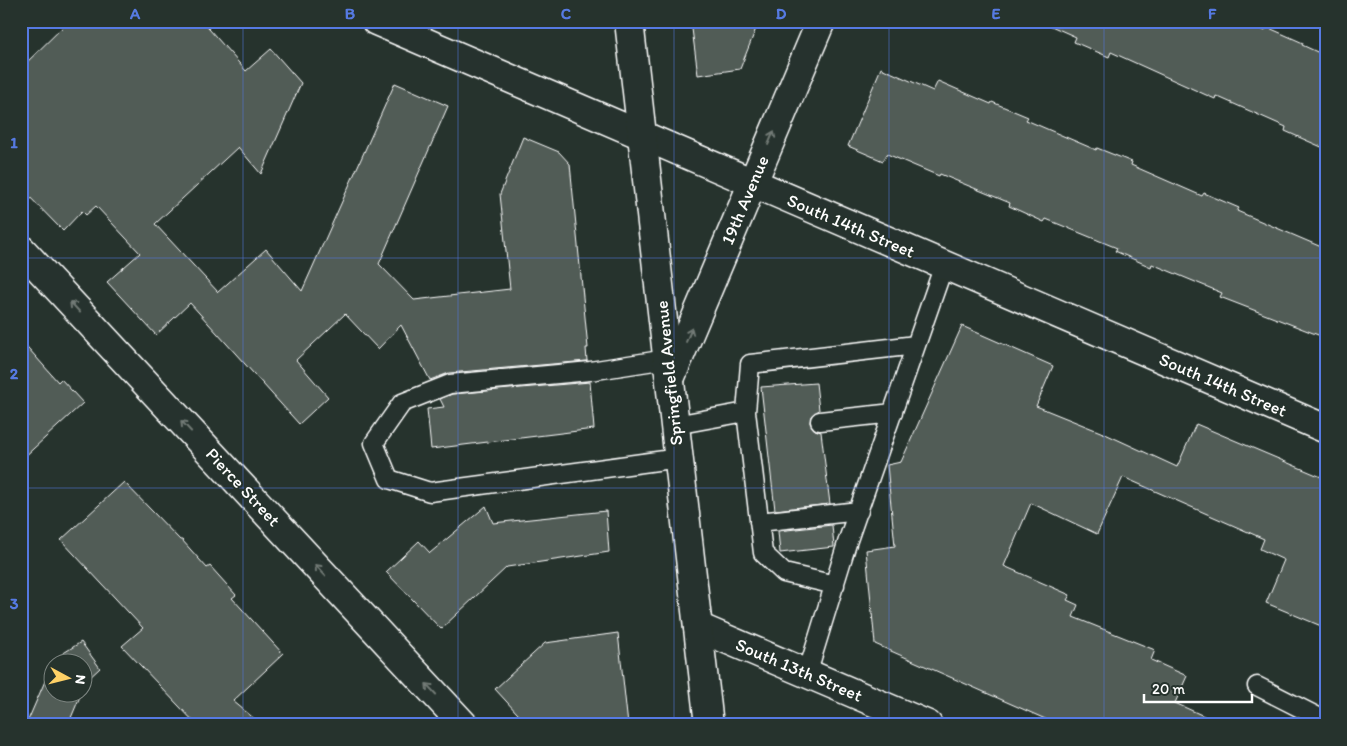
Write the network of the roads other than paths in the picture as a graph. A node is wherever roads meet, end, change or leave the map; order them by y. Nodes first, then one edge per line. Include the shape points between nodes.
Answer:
1 (629, 21) edge
2 (821, 21) edge
3 (378, 22) edge
4 (642, 136) junction
5 (752, 183) junction
6 (21, 250) edge
7 (944, 265) junction
8 (916, 345) junction
9 (669, 369) junction
10 (746, 412) junction
11 (893, 413) junction
12 (820, 421) dead end
13 (675, 425) junction
14 (1326, 429) edge
15 (679, 458) junction
16 (858, 511) junction
17 (759, 522) junction
18 (834, 584) junction
19 (698, 627) junction
20 (807, 674) junction
21 (1257, 686) dead end
22 (1326, 721) edge
23 (464, 725) edge
24 (709, 725) edge
25 (928, 725) edge

1 - 4 street, Springfield Avenue
5 -> 2 street, 19th Avenue
3 - 4 street, South 14th Street
4 - 5 street, South 14th Street
4 - 9 street, Springfield Avenue
5 - 7 street, South 14th Street
9 -> 5 street, 19th Avenue
23 -> 6 street, Pierce Street
7 - 8 lane
7 - 14 street, South 14th Street
8 - 10 lane via 750,364
8 - 11 lane
9 - 13 street, Springfield Avenue
9 - 15 lane via 450,384 402,403 374,443 389,478 430,492
10 - 13 lane
10 - 17 lane via 757,429
11 - 12 lane
11 - 16 lane
13 - 15 street, Springfield Avenue
15 - 19 street, Springfield Avenue
16 - 17 lane
16 - 18 lane
17 - 18 lane via 763,553 784,573
18 - 20 lane
19 - 20 street, South 13th Street
19 - 24 street, Springfield Avenue
20 - 25 street, South 13th Street
21 - 22 lane

